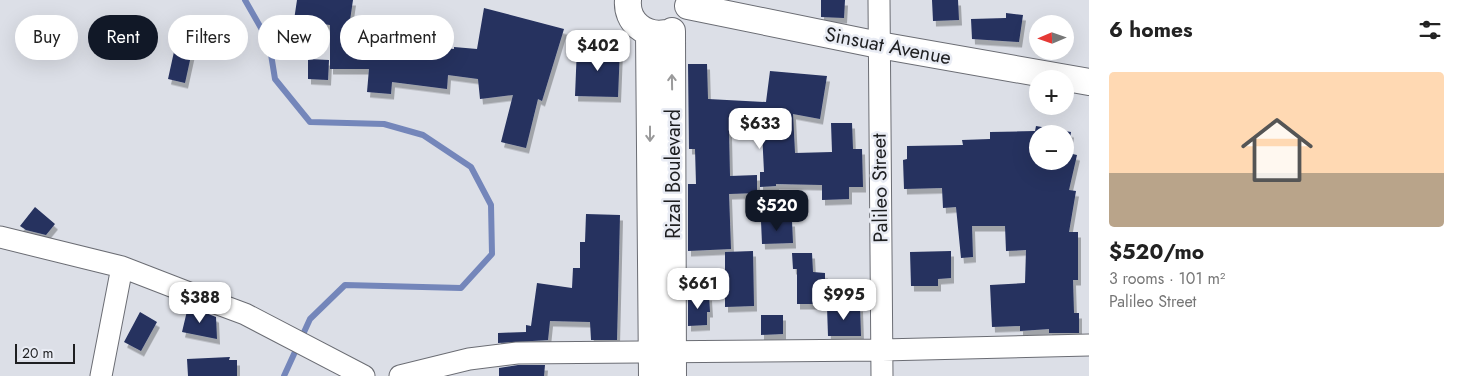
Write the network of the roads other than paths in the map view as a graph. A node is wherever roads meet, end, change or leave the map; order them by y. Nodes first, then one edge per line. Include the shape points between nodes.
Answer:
1 (628, 0) edge
2 (879, 0) edge
3 (688, 3) edge
4 (660, 32) junction
5 (879, 45) junction
6 (1089, 82) edge
7 (0, 237) edge
8 (122, 267) junction
9 (1089, 345) edge
10 (662, 350) junction
11 (882, 350) junction
12 (101, 376) edge
13 (364, 376) edge
14 (400, 376) edge
15 (652, 376) edge
16 (673, 376) edge
17 (882, 376) edge

1 - 4 main road via 634,23
2 - 5 street, Palileo Street
3 - 4 main road via 680,25
3 - 5 main road, Sinsuat Avenue
4 - 10 main road, Rizal Boulevard
5 - 6 main road, Sinsuat Avenue
5 - 11 street, Palileo Street
7 - 8 street
8 - 12 street
8 - 13 street via 245,314
9 - 11 street
10 - 11 street
10 - 14 street via 517,353 469,359
10 - 15 main road, Rizal Boulevard
10 - 16 main road, Rizal Boulevard
11 - 17 street, Palileo Street

